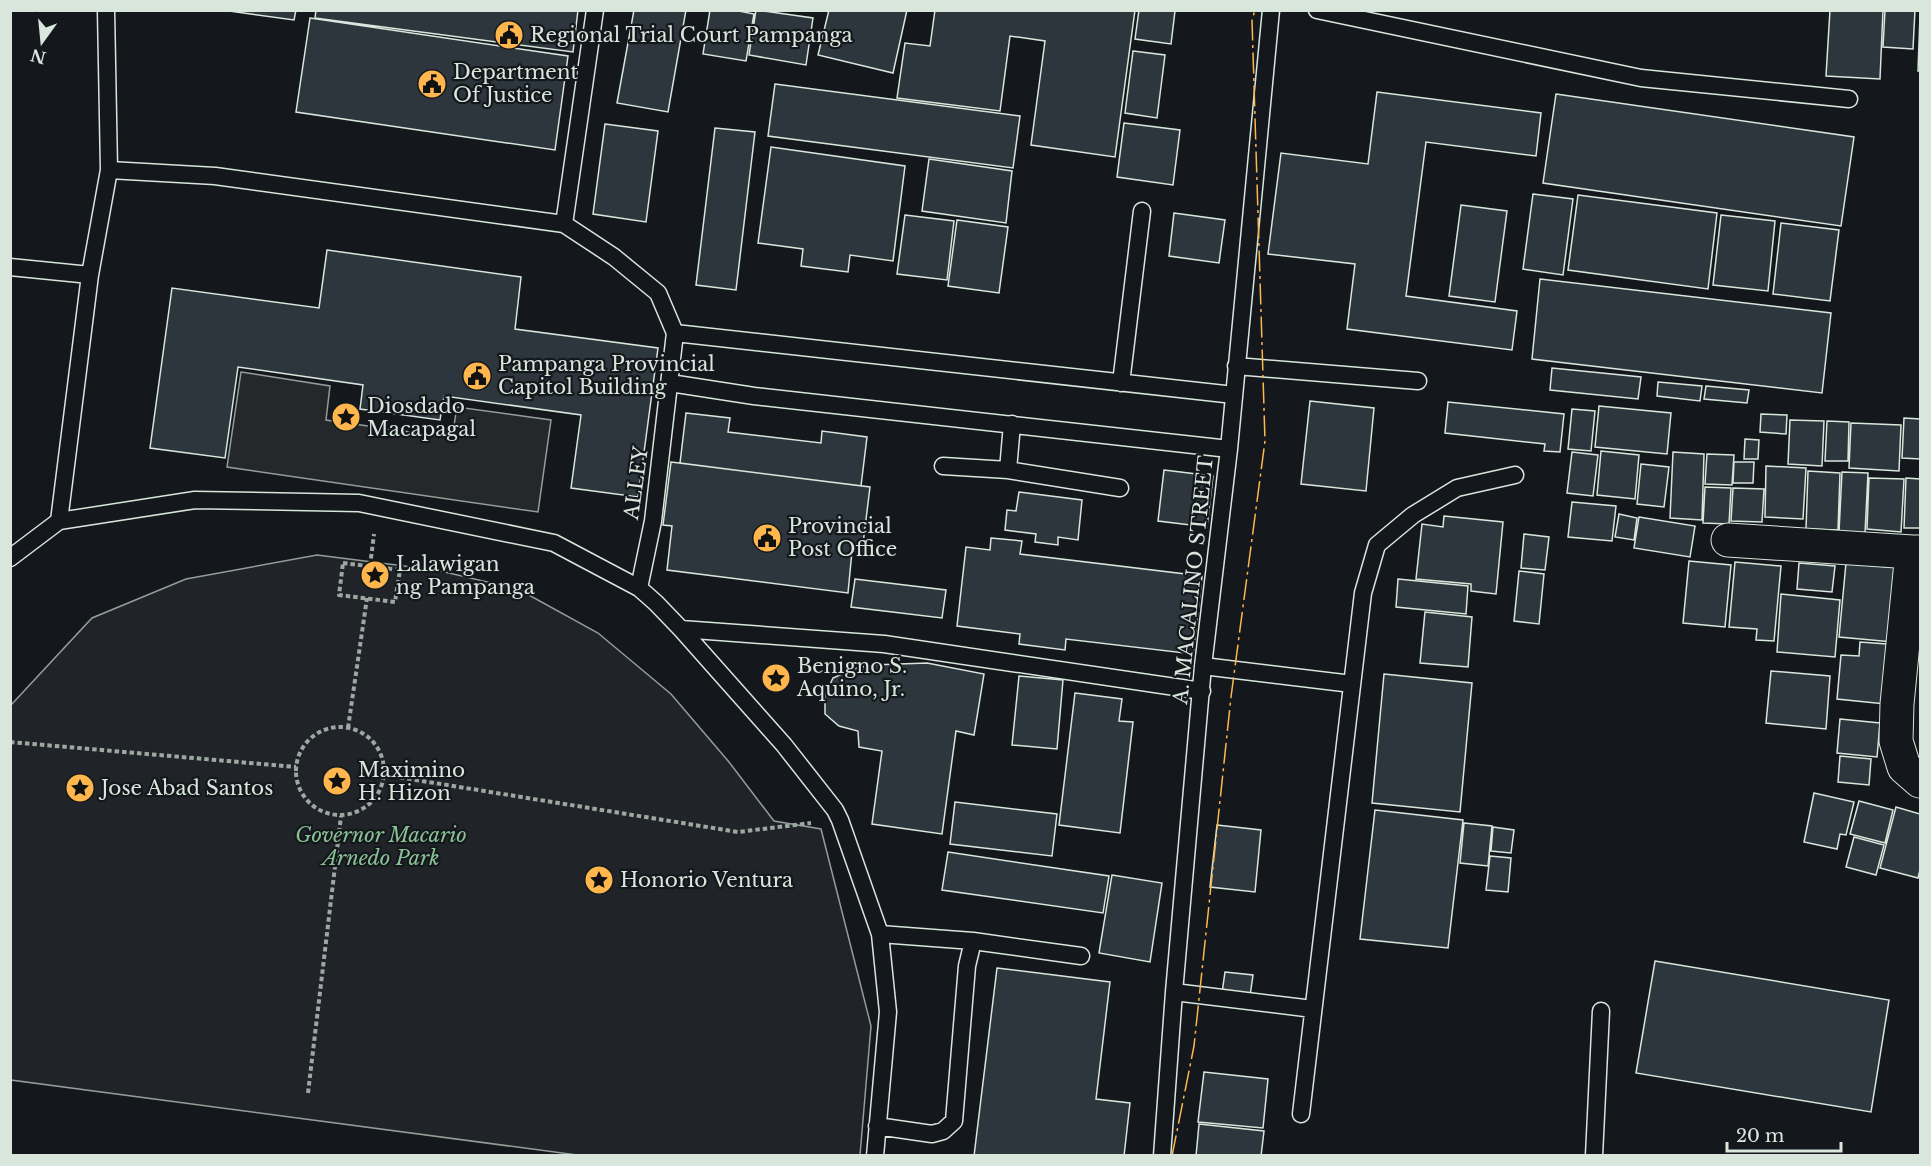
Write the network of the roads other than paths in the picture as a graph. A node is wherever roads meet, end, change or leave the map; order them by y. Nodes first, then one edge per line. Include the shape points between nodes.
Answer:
1 (105, 10) edge
2 (595, 10) edge
3 (1271, 10) edge
4 (1317, 10) edge
5 (1849, 99) dead end
6 (109, 170) junction
7 (1142, 211) dead end
8 (564, 224) junction
9 (10, 267) edge
10 (90, 275) junction
11 (675, 333) junction
12 (1236, 366) junction
13 (1418, 381) dead end
14 (670, 383) junction
15 (1121, 383) junction
16 (1234, 395) junction
17 (1012, 424) junction
18 (1229, 449) junction
19 (943, 466) dead end
20 (1008, 470) junction
21 (1515, 475) dead end
22 (1120, 488) dead end
23 (59, 521) junction
24 (1728, 540) dead end
25 (1916, 552) edge
26 (10, 558) edge
27 (639, 588) junction
28 (681, 629) junction
29 (1203, 666) junction
30 (1352, 684) junction
31 (1202, 691) junction
32 (1920, 782) edge
33 (880, 934) junction
34 (973, 941) junction
35 (1081, 956) dead end
36 (1174, 992) junction
37 (1313, 1009) junction
38 (1600, 1011) dead end
39 (1301, 1114) dead end
40 (877, 1125) junction
41 (875, 1155) edge
42 (1162, 1155) edge
43 (1594, 1155) edge

1 - 6 lane
2 - 8 lane
3 - 12 lane, A. MACALINO STREET
4 - 5 lane via 1641,78
6 - 8 lane via 215,176
6 - 10 lane
7 - 15 lane
8 - 11 lane via 658,293
9 - 10 lane
10 - 23 lane
11 - 14 lane, ALLEY
11 - 15 lane
12 - 13 lane
12 - 16 lane, A. MACALINO STREET
14 - 17 lane
14 - 27 lane, ALLEY via 653,521
15 - 16 lane
16 - 18 lane, A. MACALINO STREET
17 - 18 lane
17 - 20 lane
18 - 29 lane, A. MACALINO STREET
19 - 20 lane
20 - 22 lane
21 - 30 lane via 1457,488 1413,515 1377,545 1363,593
23 - 26 lane
23 - 27 lane via 195,500 359,503 554,543
24 - 25 street
25 - 32 street via 1896,741 1904,767
27 - 28 lane
28 - 31 lane via 884,644
28 - 33 lane via 784,745 835,810
29 - 30 lane
29 - 31 lane, A. MACALINO STREET
30 - 37 lane
31 - 36 lane, A. MACALINO STREET
33 - 34 lane
33 - 40 lane via 888,1012
34 - 35 lane
34 - 40 lane via 967,966 954,1121 943,1131 932,1134
36 - 37 lane
36 - 42 lane, A. MACALINO STREET
37 - 39 lane
38 - 43 lane
40 - 41 lane

